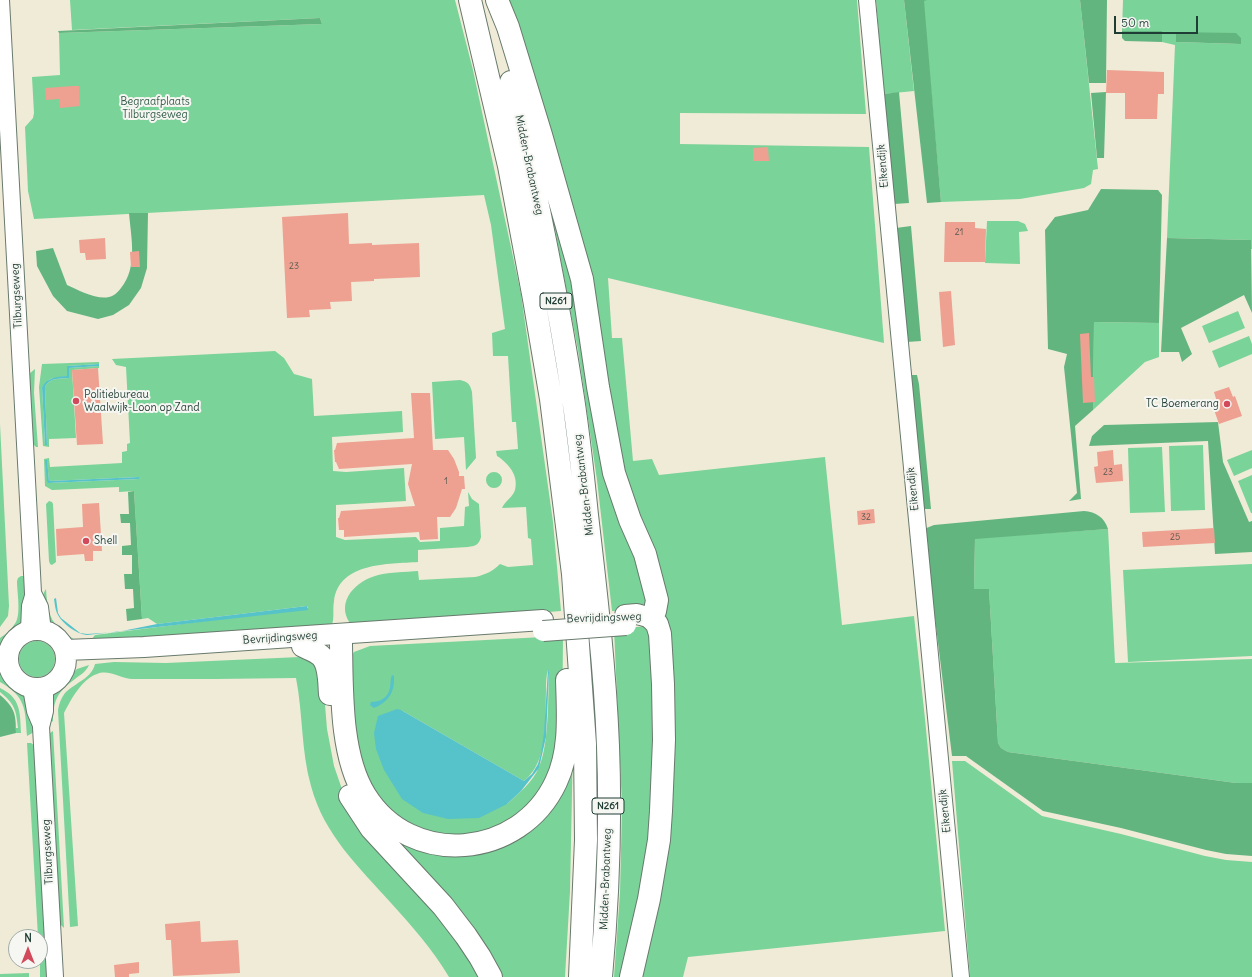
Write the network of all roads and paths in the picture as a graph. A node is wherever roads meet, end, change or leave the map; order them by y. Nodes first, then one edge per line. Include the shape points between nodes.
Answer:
1 (1, 0) edge
2 (470, 0) edge
3 (490, 0) edge
4 (497, 0) edge
5 (867, 0) edge
6 (573, 574) junction
7 (651, 618) junction
8 (543, 625) junction
9 (36, 631) junction
10 (341, 644) junction
11 (303, 646) junction
12 (65, 657) junction
13 (4, 661) edge
14 (38, 688) junction
15 (55, 977) edge
16 (491, 977) edge
17 (580, 977) edge
18 (601, 977) edge
19 (631, 977) edge
20 (961, 977) edge

1 - 9 street, Tilburgseweg via 34,593 40,607
2 - 6 highway, Midden-Brabantweg / N261 via 507,159 534,299 551,399
3 - 18 highway, Midden-Brabantweg / N261 via 530,163 574,399 594,570 608,746 607,892
4 - 7 highway, N261 via 508,27 539,128 582,280 614,473 645,554 657,600
5 - 20 street, Eikendijk
6 - 10 highway, N261 via 564,612 568,702 566,746 557,780 548,796 523,823 504,836 463,845 441,845 406,833 387,821 365,795 348,749 342,700
6 - 17 highway, Midden-Brabantweg / N261 via 585,744 586,840
7 - 8 main road, Bevrijdingsweg, bridge via 638,624 626,620
7 - 19 highway via 660,634 663,684 661,811 649,899
8 - 10 main road, Bevrijdingsweg
8 - 12 main road, Bevrijdingsweg via 144,647
9 - 12 main road via 56,638
9 - 13 main road via 22,634 16,639
10 - 11 main road, Bevrijdingsweg
11 - 12 main road, Bevrijdingsweg via 142,656
11 - 16 highway via 321,656 328,670 335,749 349,794 371,828 443,906 466,936
12 - 14 main road via 63,672 59,679
13 - 14 main road via 17,681
14 - 15 street, Tilburgseweg via 45,711 41,727

